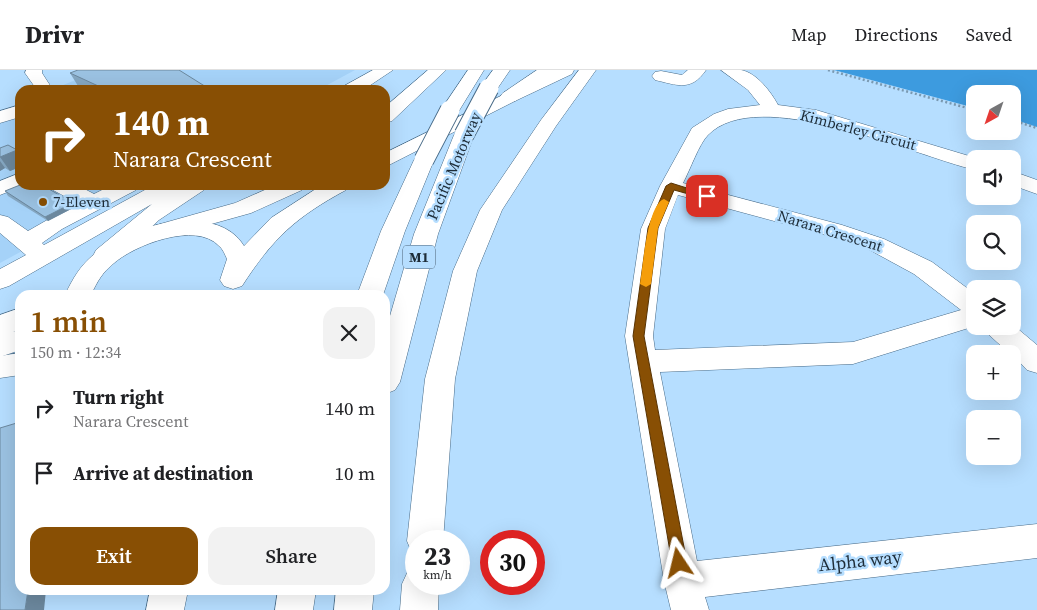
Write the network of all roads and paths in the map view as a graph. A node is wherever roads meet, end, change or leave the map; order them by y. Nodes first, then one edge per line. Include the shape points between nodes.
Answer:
1 (34, 70) edge
2 (386, 70) edge
3 (438, 70) edge
4 (476, 70) edge
5 (502, 70) edge
6 (548, 70) edge
7 (566, 70) edge
8 (588, 70) edge
9 (698, 70) edge
10 (729, 70) edge
11 (828, 70) edge
12 (661, 76) dead end
13 (42, 85) edge
14 (359, 85) edge
15 (509, 97) junction
16 (966, 108) edge
17 (772, 110) junction
18 (15, 112) edge
19 (390, 113) edge
20 (0, 117) edge
21 (1021, 123) edge
22 (1037, 128) edge
23 (390, 157) edge
24 (966, 161) edge
25 (1021, 181) edge
26 (15, 182) edge
27 (671, 186) junction
28 (1037, 188) edge
29 (0, 189) edge
30 (69, 190) edge
31 (119, 190) edge
32 (159, 190) edge
33 (188, 190) edge
34 (283, 190) edge
35 (329, 190) edge
36 (93, 204) junction
37 (0, 222) edge
38 (161, 231) junction
39 (34, 249) junction
40 (98, 262) junction
41 (0, 280) edge
42 (228, 287) edge
43 (65, 290) edge
44 (80, 290) edge
45 (372, 290) edge
46 (966, 300) edge
47 (966, 319) edge
48 (15, 320) edge
49 (0, 326) edge
50 (1008, 335) edge
51 (15, 342) edge
52 (0, 346) edge
53 (643, 362) junction
54 (1037, 362) edge
55 (390, 364) edge
56 (15, 365) edge
57 (0, 367) edge
58 (426, 530) edge
59 (1037, 541) edge
60 (168, 595) edge
61 (297, 595) edge
62 (354, 595) edge
63 (420, 595) edge
64 (686, 595) edge
65 (165, 610) edge
66 (294, 610) edge
67 (353, 610) edge
68 (419, 610) edge

1 - 13 main road via 33,74
2 - 14 main road
3 - 19 main road
4 - 45 main road, Pacific Motorway / M1, bridge via 450,110 424,160
5 - 55 main road, Pacific Motorway / M1, bridge via 464,135 426,234
6 - 15 main road
7 - 15 main road
8 - 58 main road via 491,210 465,271 440,379
9 - 12 main road via 686,81
10 - 17 main road via 758,88
11 - 16 path
15 - 23 main road
17 - 24 main road, Kimberley Circuit via 809,114
17 - 27 main road, Kimberley Circuit via 735,113 699,132
18 - 20 main road
21 - 22 path
25 - 28 main road
26 - 29 main road
27 - 46 main road, Narara Crescent via 876,244 924,268
27 - 53 main road, Kimberley Circuit via 653,228 639,336
30 - 36 main road
31 - 36 main road
32 - 39 main road
33 - 40 main road via 151,215
34 - 38 main road via 243,208
35 - 42 main road via 274,225 256,245
36 - 39 main road via 54,224
37 - 39 main road
38 - 40 main road via 130,241
38 - 42 main road via 192,228 224,237 234,247 238,259
39 - 41 main road
40 - 43 main road
40 - 44 main road
47 - 53 main road via 853,353
48 - 49 main road
50 - 54 main road
51 - 52 main road
53 - 64 main road, Kimberley Circuit
56 - 57 main road
59 - 64 main road, Alpha way
60 - 65 main road
61 - 66 main road
62 - 67 main road
63 - 68 main road

